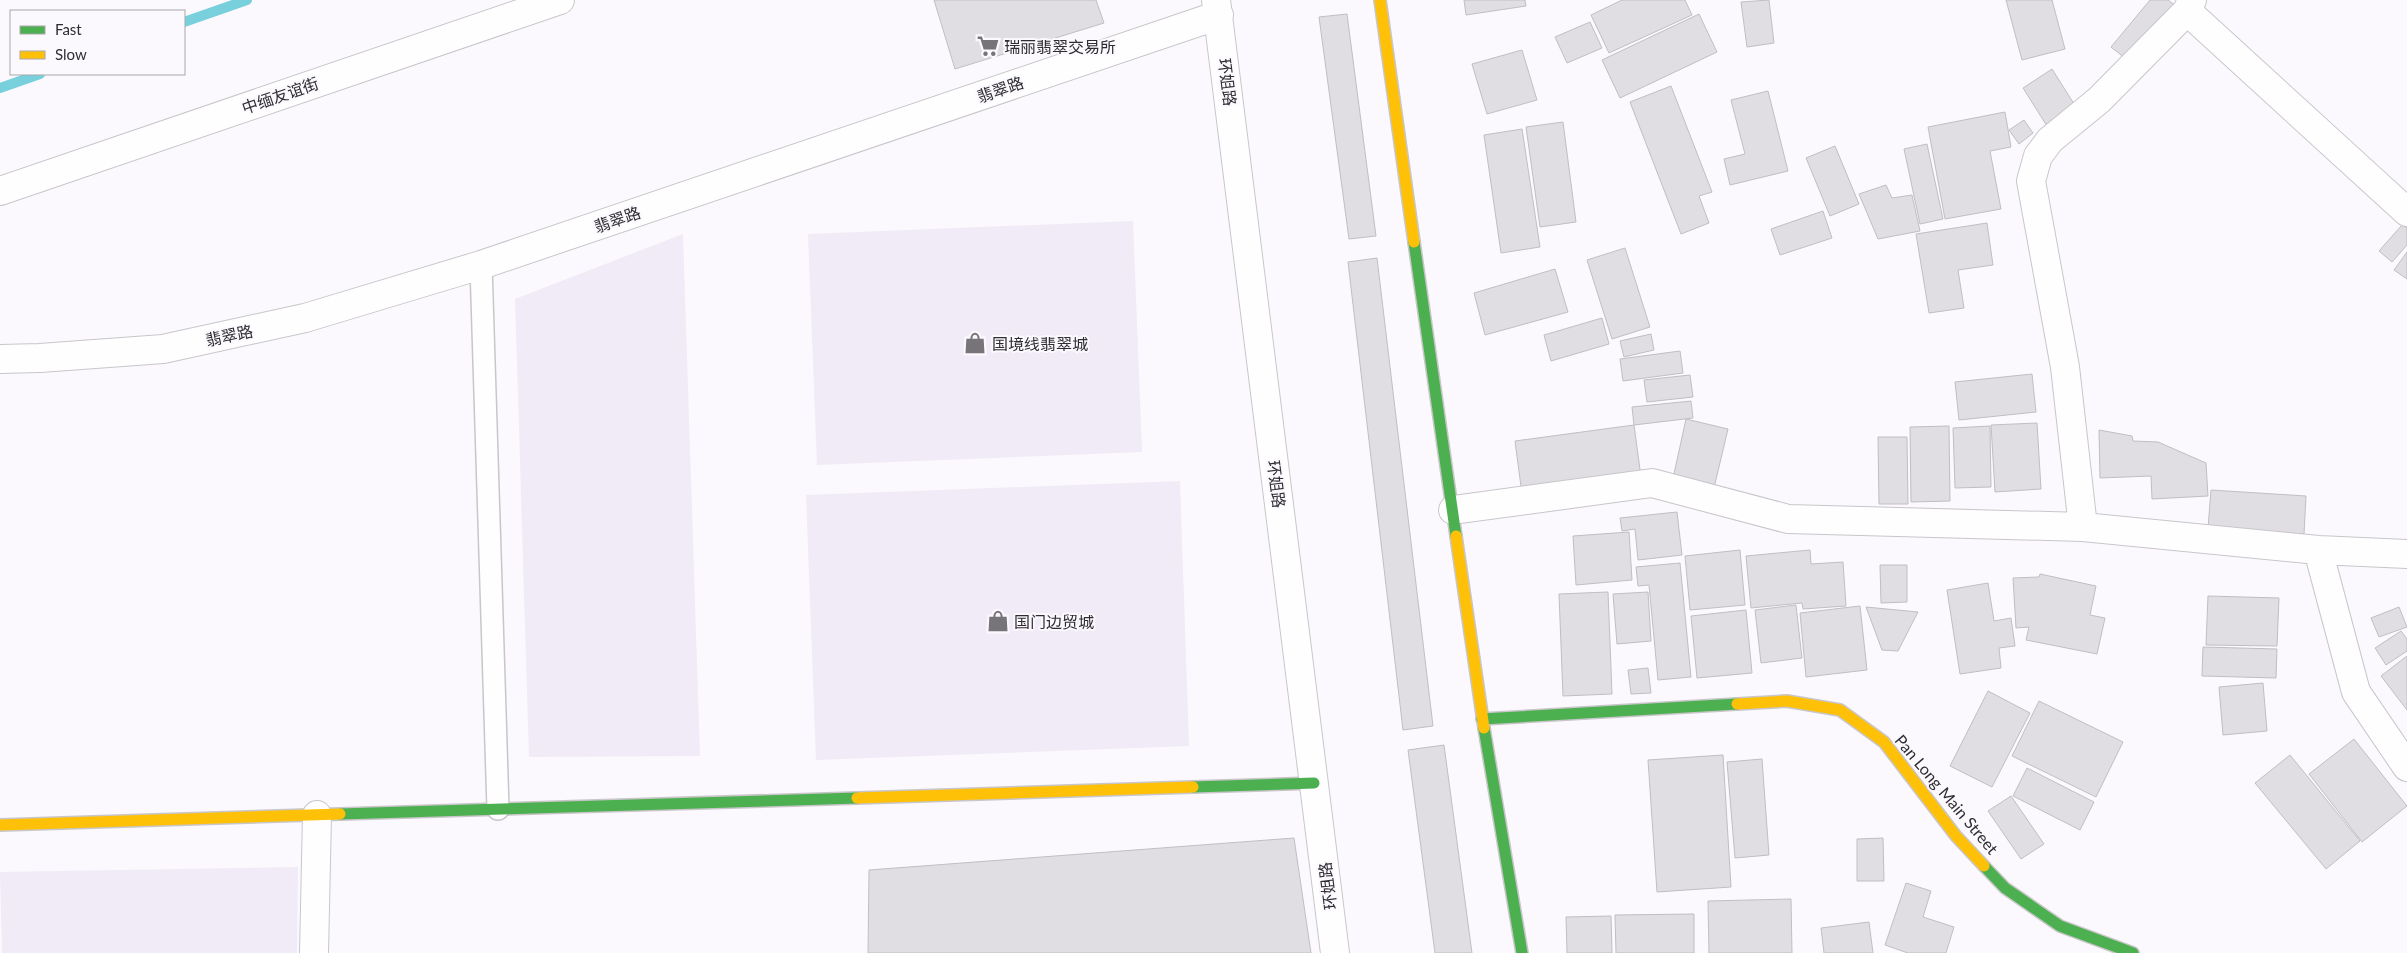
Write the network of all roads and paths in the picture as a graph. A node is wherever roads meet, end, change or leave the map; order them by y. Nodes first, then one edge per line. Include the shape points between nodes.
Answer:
1 (560, 0) edge
2 (1380, 0) edge
3 (2190, 5) edge
4 (1218, 7) edge
5 (0, 191) edge
6 (2407, 212) edge
7 (481, 265) junction
8 (0, 359) edge
9 (1453, 510) junction
10 (2083, 527) junction
11 (2318, 550) junction
12 (2407, 554) edge
13 (1482, 719) junction
14 (2407, 767) edge
15 (1314, 783) junction
16 (498, 809) junction
17 (317, 815) junction
18 (0, 825) edge
19 (314, 953) edge
20 (1335, 953) edge
21 (1522, 953) edge
22 (2133, 953) edge

1 - 5 street, 中缅友谊街
2 - 9 main road
3 - 6 street
3 - 10 street via 2099,100 2050,140 2038,156 2031,181 2065,367
4 - 7 street, 翡翠路
4 - 15 street, 环姐路
7 - 8 street, 翡翠路 via 305,318 163,349
7 - 16 lane
9 - 10 street via 1652,483 1788,519
9 - 13 main road
10 - 11 street
11 - 12 street
11 - 14 street via 2356,692
13 - 21 main road
13 - 22 main road, Pan Long Main Street via 1787,701 1840,710 1884,742 1956,836 2006,888 2060,926
15 - 16 main road
15 - 20 street, 环姐路
16 - 17 main road
17 - 18 main road
17 - 19 street

